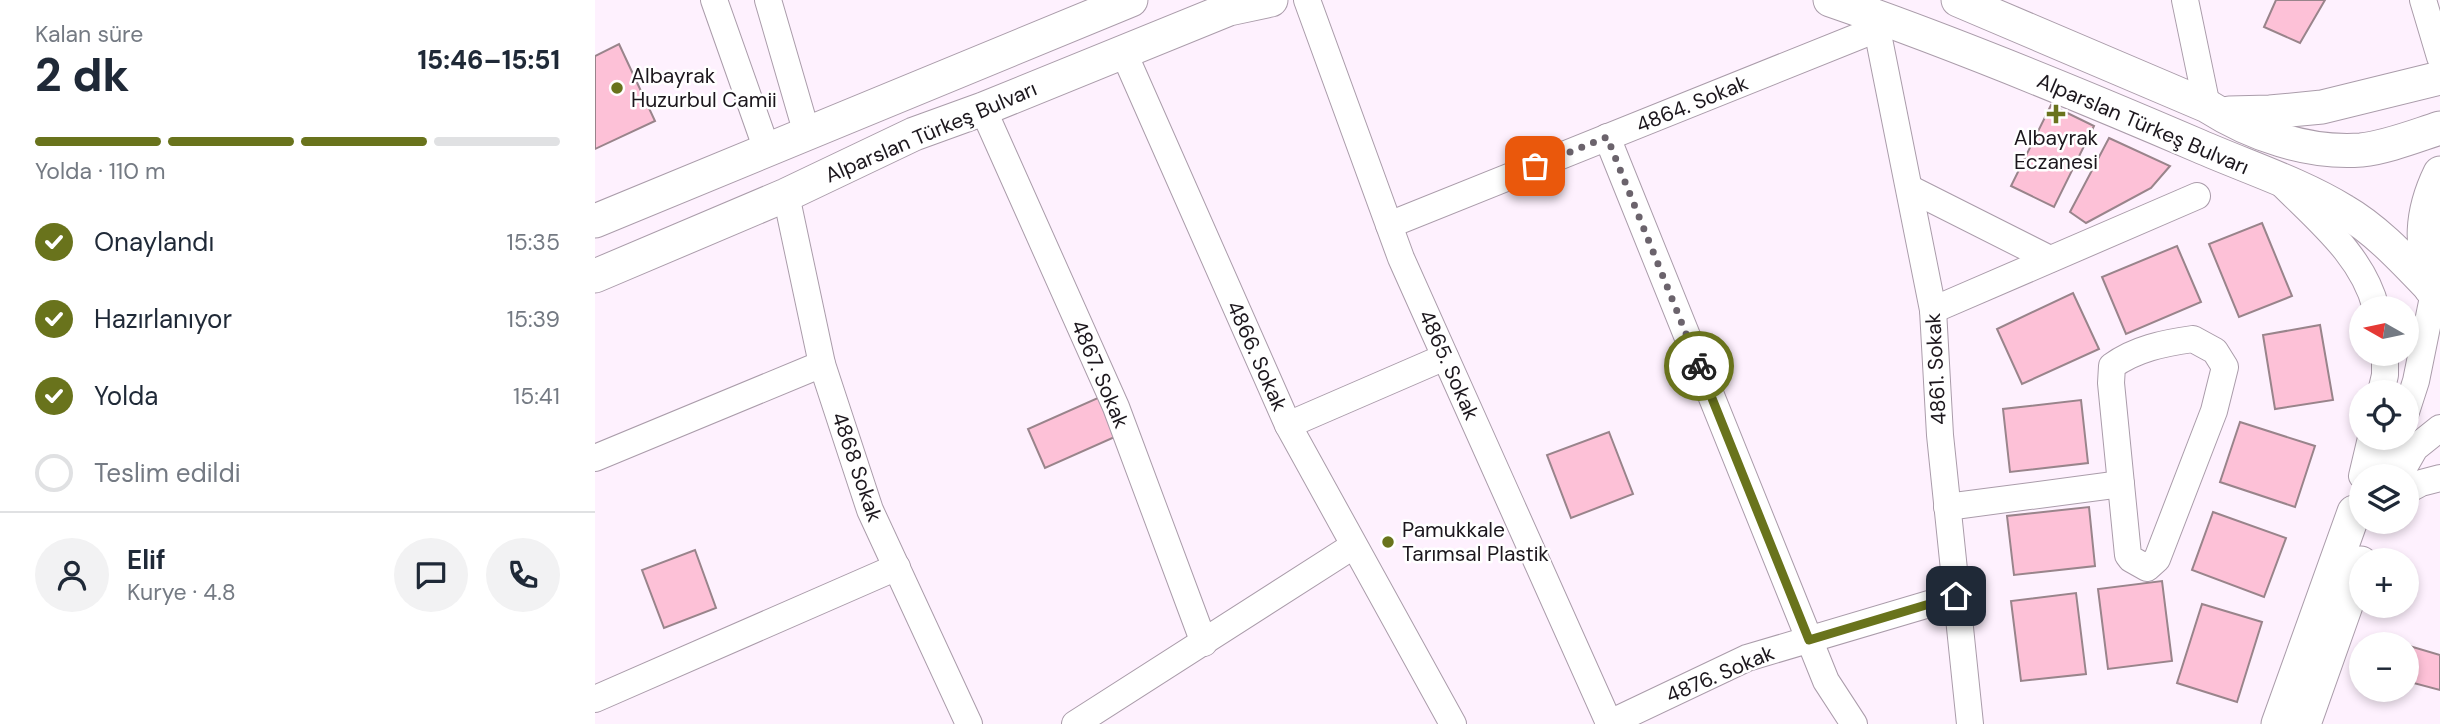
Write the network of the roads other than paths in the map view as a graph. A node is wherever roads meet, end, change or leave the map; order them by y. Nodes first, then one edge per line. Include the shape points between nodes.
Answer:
1 (715, 0) edge
2 (768, 0) edge
3 (1131, 0) edge
4 (1271, 0) edge
5 (1307, 0) edge
6 (1830, 0) edge
7 (1958, 0) edge
8 (2185, 0) edge
9 (2423, 0) edge
10 (1879, 24) junction
11 (1123, 51) junction
12 (2440, 57) edge
13 (2440, 78) edge
14 (983, 109) junction
15 (2213, 110) junction
16 (2440, 128) edge
17 (807, 134) junction
18 (1607, 137) junction
19 (767, 150) junction
20 (2440, 173) edge
21 (2278, 180) junction
22 (1911, 188) junction
23 (786, 195) junction
24 (2197, 196) dead end
25 (595, 221) edge
26 (1389, 225) junction
27 (2050, 259) junction
28 (595, 276) edge
29 (2371, 296) edge
30 (2435, 298) edge
31 (1933, 310) junction
32 (1445, 357) junction
33 (822, 364) junction
34 (2416, 380) edge
35 (1288, 425) junction
36 (2440, 428) edge
37 (595, 458) edge
38 (2406, 464) edge
39 (2440, 478) edge
40 (2121, 484) junction
41 (2419, 484) edge
42 (1947, 508) junction
43 (2351, 534) edge
44 (1353, 547) junction
45 (897, 567) junction
46 (1956, 596) junction
47 (2349, 596) edge
48 (1809, 640) junction
49 (1204, 643) junction
50 (595, 699) edge
51 (969, 724) edge
52 (1075, 724) edge
53 (1453, 724) edge
54 (1608, 724) edge
55 (1854, 724) edge
56 (1970, 724) edge
57 (2278, 724) edge
58 (2304, 724) edge

1 - 19 street
2 - 17 street
3 - 17 main road
4 - 11 main road, Alparslan Türkeş Bulvarı via 1230,9
5 - 26 street, 4865. Sokak
6 - 10 main road, Alparslan Türkeş Bulvarı
7 - 15 main road, Alparslan Türkeş Bulvarı
8 - 15 street
9 - 12 street
10 - 18 street, 4864. Sokak
10 - 21 main road, Alparslan Türkeş Bulvarı via 2120,112
10 - 22 street, 4861. Sokak
11 - 14 main road, Alparslan Türkeş Bulvarı
11 - 35 street, 4866. Sokak
13 - 15 main road, Alparslan Türkeş Bulvarı via 2322,107 2270,113
14 - 23 main road, Alparslan Türkeş Bulvarı via 914,134
14 - 49 street, 4867. Sokak via 1116,407
15 - 16 main road, Alparslan Türkeş Bulvarı via 2276,139 2339,150 2388,144
17 - 19 main road
18 - 26 street, 4864. Sokak
18 - 48 street
19 - 25 main road
20 - 30 main road via 2429,196 2423,247
21 - 29 street via 2340,242 2359,268
21 - 30 main road, Alparslan Türkeş Bulvarı via 2346,211 2376,234
22 - 27 street
22 - 31 street, 4861. Sokak
23 - 28 main road, Alparslan Türkeş Bulvarı
23 - 33 street, 4868 Sokak
24 - 27 street
26 - 32 street, 4865. Sokak
27 - 31 street
30 - 34 street
31 - 42 street, 4861. Sokak
32 - 35 street
32 - 54 street, 4865. Sokak
33 - 37 street
33 - 45 street, 4868 Sokak via 870,510
35 - 44 street, 4866. Sokak
36 - 38 street via 2415,448
39 - 41 street
40 - 40 street via 2128,555 2147,568 2157,559 2214,411 2225,367 2215,351 2193,339 2183,340 2122,358 2112,366
40 - 42 street
42 - 46 street, 4861. Sokak
43 - 57 main road
44 - 49 street
44 - 53 street, 4866. Sokak
45 - 50 street
45 - 51 street, 4868 Sokak
46 - 48 street, 4876. Sokak
46 - 56 street, 4861. Sokak
47 - 58 main road
48 - 54 street, 4876. Sokak via 1747,658
48 - 55 street via 1826,681
49 - 52 street

